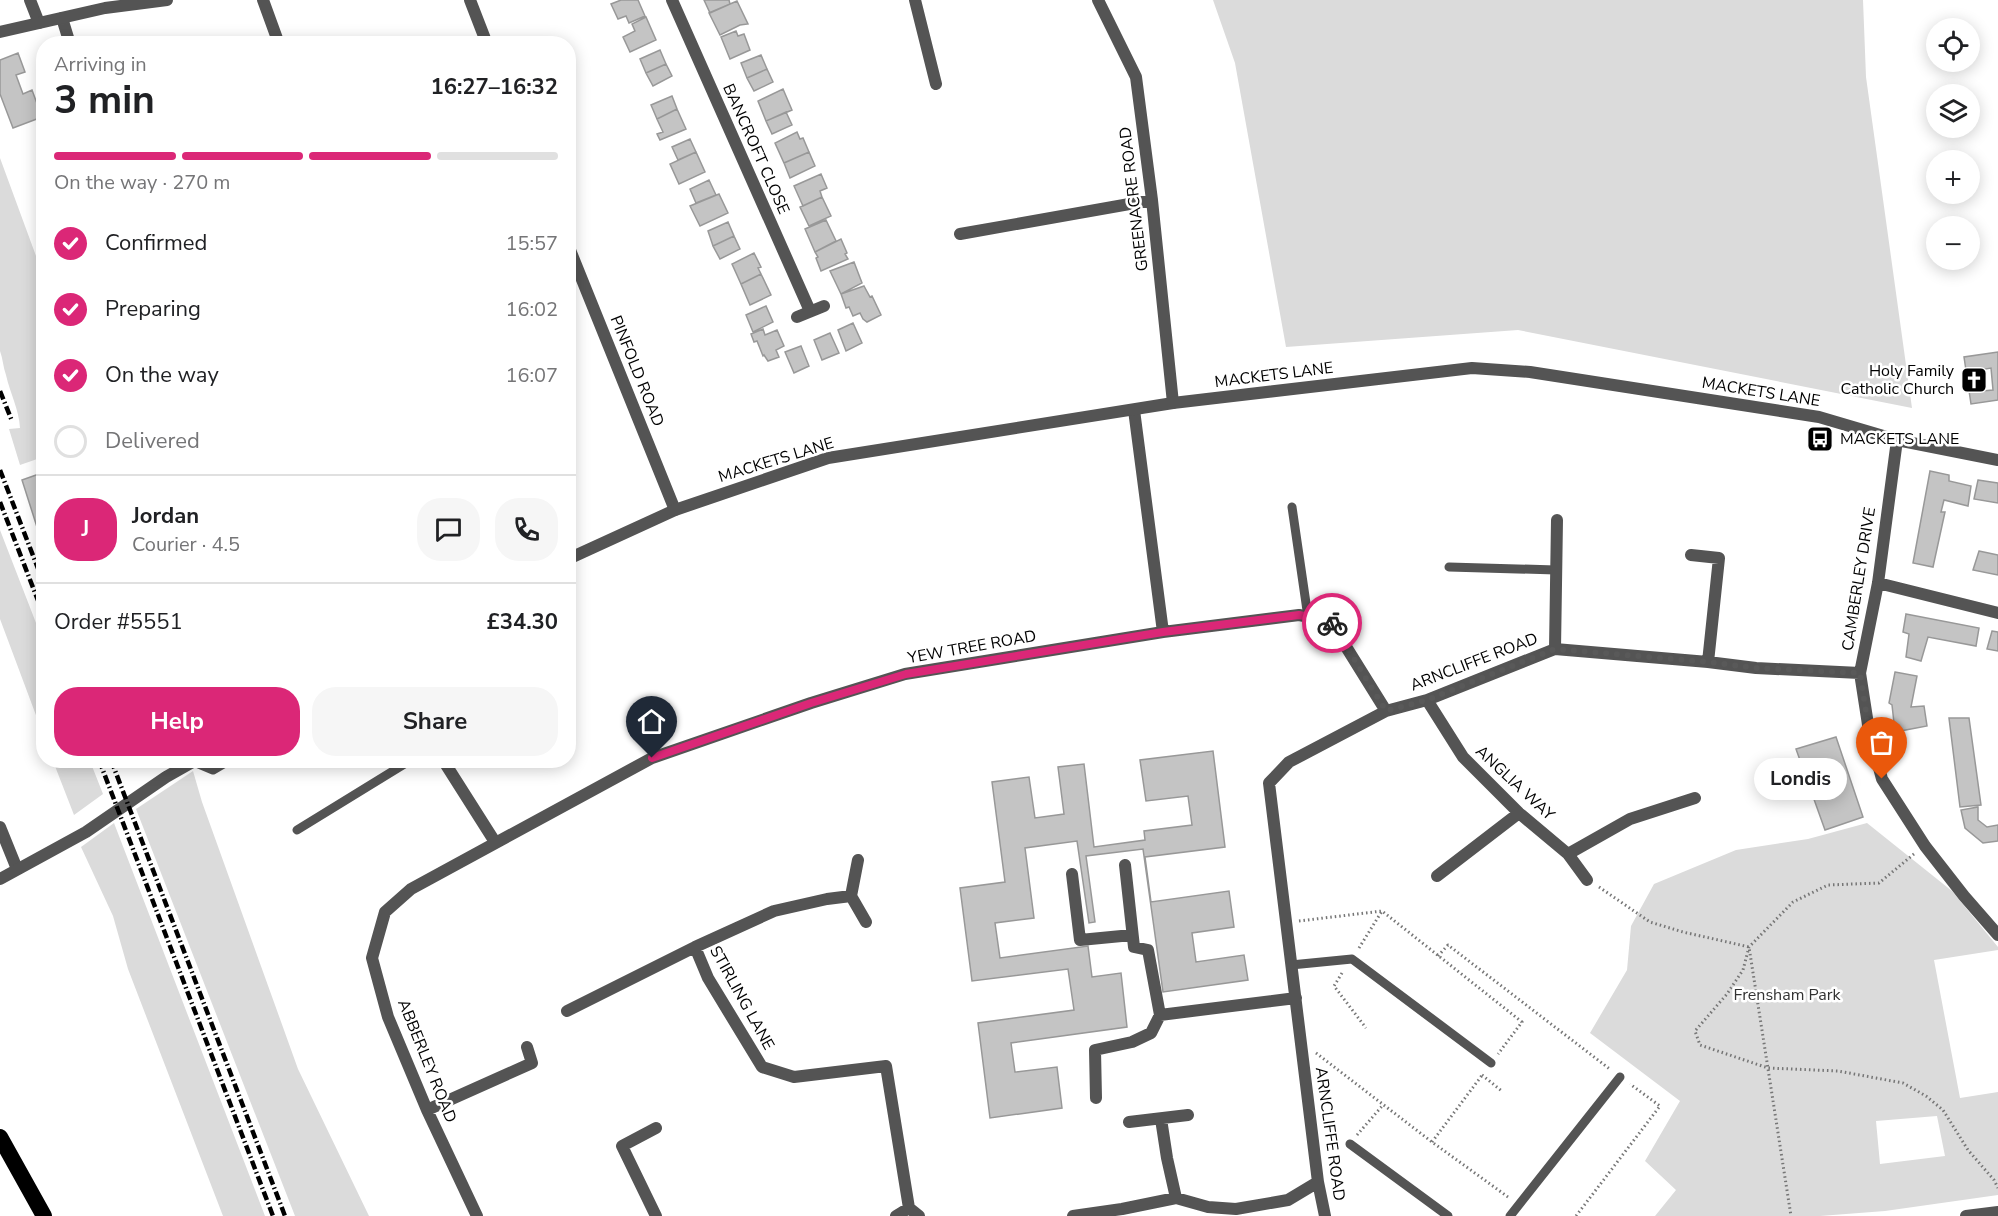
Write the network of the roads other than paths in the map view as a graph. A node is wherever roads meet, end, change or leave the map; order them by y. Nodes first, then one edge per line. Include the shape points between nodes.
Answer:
1 (30, 0) edge
2 (167, 0) edge
3 (263, 0) edge
4 (470, 0) edge
5 (672, 0) edge
6 (915, 0) edge
7 (1098, 0) edge
8 (105, 4) edge
9 (62, 18) junction
10 (39, 23) junction
11 (0, 32) edge
12 (68, 36) edge
13 (276, 36) edge
14 (484, 36) edge
15 (936, 84) dead end
16 (1152, 200) junction
17 (960, 234) dead end
18 (576, 265) edge
19 (824, 306) dead end
20 (810, 311) junction
21 (797, 317) dead end
22 (1173, 403) junction
23 (1134, 410) junction
24 (1897, 440) junction
25 (1998, 460) edge
26 (1292, 507) dead end
27 (675, 510) junction
28 (1557, 520) dead end
29 (576, 555) edge
30 (1691, 555) dead end
31 (1449, 567) dead end
32 (1556, 570) junction
33 (1878, 583) junction
34 (1998, 613) edge
35 (1308, 617) junction
36 (1163, 632) junction
37 (1555, 649) junction
38 (1708, 662) junction
39 (1860, 673) junction
40 (1427, 700) junction
41 (1386, 711) junction
42 (182, 768) edge
43 (398, 768) edge
44 (448, 768) edge
45 (1695, 798) dead end
46 (1519, 813) junction
47 (0, 827) edge
48 (297, 830) dead end
49 (495, 842) junction
50 (1568, 854) junction
51 (858, 860) dead end
52 (1125, 865) dead end
53 (17, 869) junction
54 (442, 873) joint
55 (1072, 874) dead end
56 (1437, 876) dead end
57 (0, 879) edge
58 (1587, 880) road end
59 (851, 896) junction
60 (866, 922) dead end
61 (1132, 935) junction
62 (1998, 935) edge
63 (695, 947) junction
64 (1292, 965) junction
65 (1296, 998) junction
66 (567, 1011) dead end
67 (1160, 1015) junction
68 (527, 1047) dead end
69 (1491, 1063) road end
70 (1620, 1077) road end
71 (1096, 1098) dead end
72 (428, 1110) junction
73 (1188, 1115) dead end
74 (1161, 1119) junction
75 (1129, 1122) dead end
76 (656, 1128) dead end
77 (0, 1137) edge
78 (1350, 1144) road end
79 (1318, 1182) junction
80 (1176, 1198) junction
81 (914, 1212) edge
82 (1998, 1212) edge
83 (44, 1216) edge
84 (477, 1216) edge
85 (656, 1216) edge
86 (896, 1216) edge
87 (1073, 1216) edge
88 (1325, 1216) edge
89 (1448, 1216) edge
90 (1510, 1216) edge
91 (1966, 1216) edge

1 - 10 street
2 - 8 street
3 - 13 street
4 - 14 street
5 - 20 street, BANCROFT CLOSE
6 - 15 street
7 - 16 street, GREENACRE ROAD via 1136,77
8 - 9 street
9 - 10 street
9 - 12 street
10 - 11 street
16 - 17 street
16 - 22 street, GREENACRE ROAD
18 - 27 street, PINFOLD ROAD
19 - 20 street
20 - 21 street
22 - 23 street, MACKETS LANE
22 - 24 street, MACKETS LANE via 1472,368 1530,372 1819,417
23 - 27 street, MACKETS LANE via 828,458
23 - 36 street
24 - 25 street, MACKETS LANE
24 - 33 street, CAMBERLEY DRIVE
26 - 35 lane
27 - 29 street, MACKETS LANE
28 - 32 street
30 - 38 street via 1719,558
31 - 32 lane
32 - 37 street
33 - 34 street
33 - 39 street, CAMBERLEY DRIVE
35 - 36 street, YEW TREE ROAD
35 - 41 street, YEW TREE ROAD via 1330,621
36 - 49 street, YEW TREE ROAD via 906,674 811,703 652,758
37 - 38 street, ARNCLIFFE ROAD
37 - 40 street, ARNCLIFFE ROAD
38 - 39 street, ARNCLIFFE ROAD
39 - 62 street, CAMBERLEY DRIVE via 1882,779 1925,846
40 - 41 street, ARNCLIFFE ROAD
40 - 46 street, ANGLIA WAY via 1462,758
41 - 64 street, ARNCLIFFE ROAD via 1288,762 1269,783
42 - 53 street via 86,832
43 - 48 lane
44 - 49 street
45 - 50 street via 1630,819
46 - 50 street, ANGLIA WAY
46 - 56 street
47 - 53 street
49 - 54 street, YEW TREE ROAD
50 - 58 street, ANGLIA WAY
51 - 59 street
52 - 61 street
53 - 57 street
54 - 72 street, ABBERLEY ROAD via 411,889 385,912 372,958 388,1017
55 - 61 street via 1080,940
59 - 60 street
59 - 63 street, STIRLING LANE via 774,910
61 - 67 street via 1134,947 1148,950
63 - 66 street
63 - 81 street, STIRLING LANE via 708,978 762,1067 794,1077 886,1066
64 - 65 street, ARNCLIFFE ROAD
64 - 69 lane via 1352,958
65 - 67 street
65 - 79 street, ARNCLIFFE ROAD
67 - 71 street via 1151,1034 1095,1050
68 - 72 street via 532,1063
70 - 90 lane
72 - 84 street, ABBERLEY ROAD
73 - 74 street
74 - 75 street
74 - 80 street
76 - 85 street via 622,1146
77 - 83 highway
78 - 89 lane
79 - 80 street via 1288,1200 1236,1209 1208,1207
79 - 88 street, ARNCLIFFE ROAD
80 - 87 street
81 - 86 street
82 - 91 street

